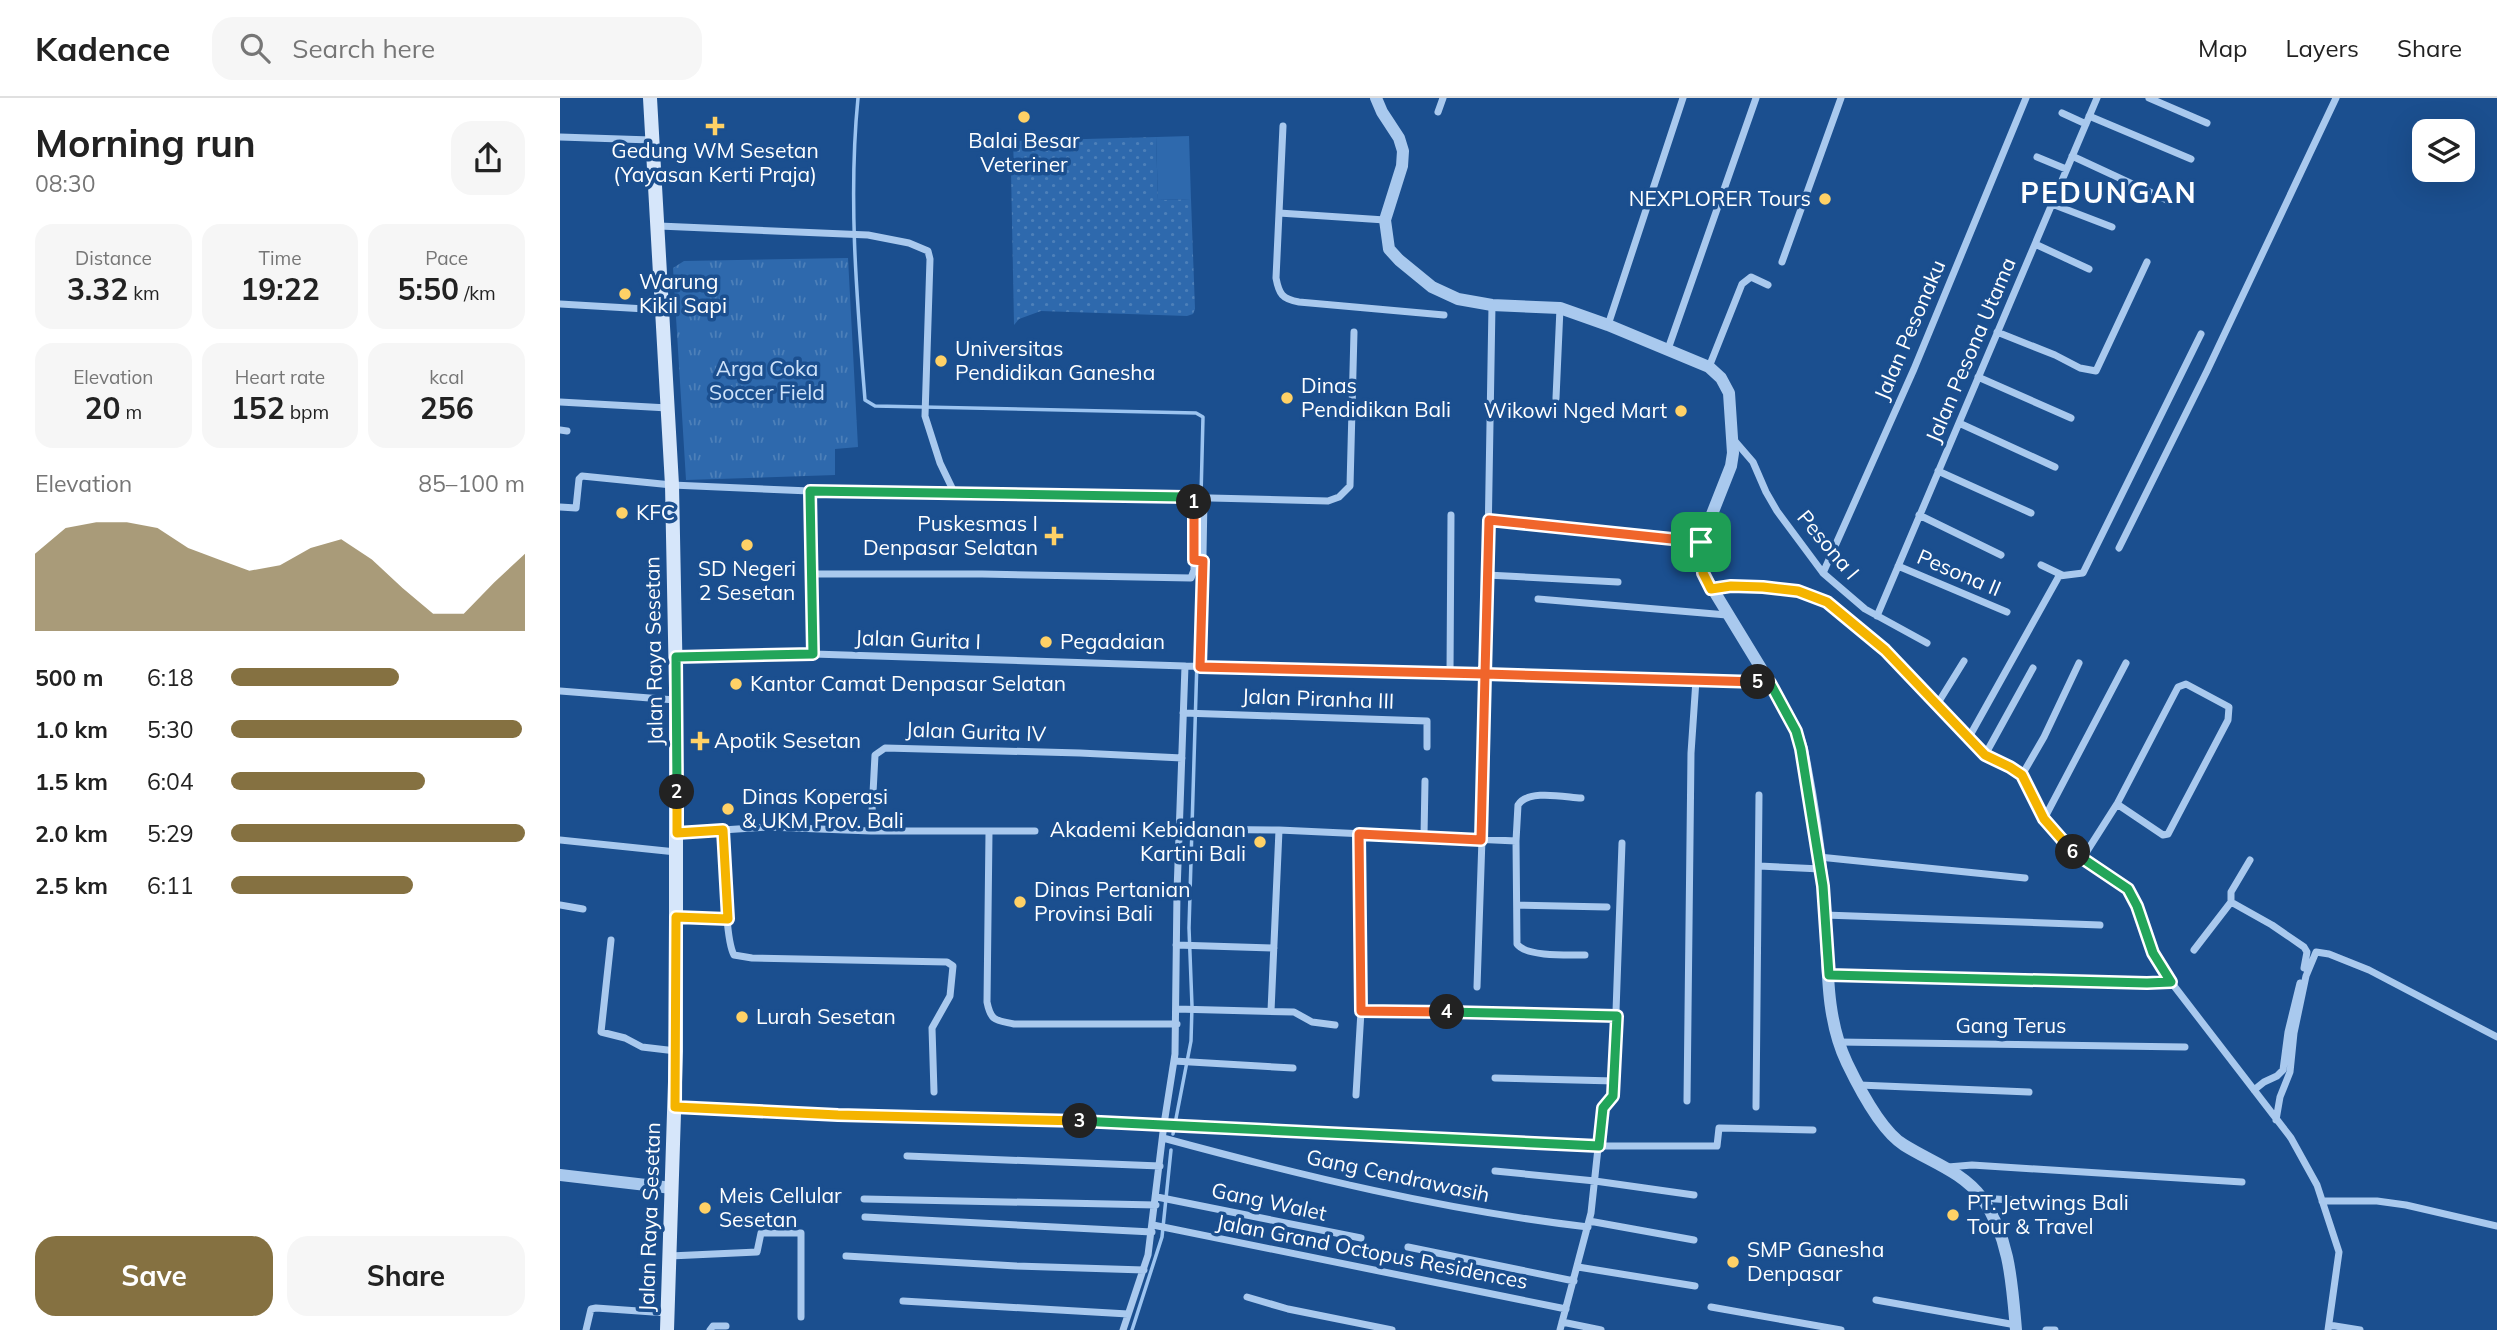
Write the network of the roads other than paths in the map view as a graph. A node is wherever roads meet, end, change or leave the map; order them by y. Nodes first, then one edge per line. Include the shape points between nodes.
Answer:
1 (650, 98) edge
2 (1376, 98) edge
3 (1443, 98) edge
4 (1683, 98) edge
5 (1756, 98) edge
6 (1841, 98) edge
7 (2026, 98) edge
8 (2096, 98) edge
9 (2149, 98) edge
10 (2336, 98) edge
11 (1438, 113) dead end
12 (2062, 113) dead end
13 (2089, 116) junction
14 (2207, 123) dead end
15 (2086, 124) junction
16 (1283, 126) dead end
17 (560, 137) edge
18 (652, 140) junction
19 (2072, 156) junction
20 (2037, 157) dead end
21 (2191, 159) dead end
22 (2066, 170) junction
23 (2169, 201) dead end
24 (2052, 204) junction
25 (1279, 213) junction
26 (1385, 220) junction
27 (659, 226) junction
28 (2112, 228) dead end
29 (2035, 244) junction
30 (1782, 262) dead end
31 (2147, 262) dead end
32 (2089, 269) dead end
33 (1768, 285) dead end
34 (560, 304) edge
35 (1492, 305) junction
36 (1560, 308) junction
37 (663, 310) junction
38 (1444, 315) dead end
39 (1608, 325) junction
40 (1354, 332) dead end
41 (1997, 332) junction
42 (2201, 334) dead end
43 (1668, 349) junction
44 (1709, 367) junction
45 (1978, 377) junction
46 (1556, 398) dead end
47 (560, 402) edge
48 (668, 408) junction
49 (2071, 418) dead end
50 (1959, 423) junction
51 (1734, 440) junction
52 (2054, 467) dead end
53 (1938, 471) junction
54 (672, 485) junction
55 (810, 491) junction
56 (954, 492) junction
57 (1200, 498) junction
58 (560, 507) edge
59 (2031, 513) dead end
60 (1451, 515) dead end
61 (1920, 515) junction
62 (1489, 520) junction
63 (1701, 542) junction
64 (2119, 548) dead end
65 (2001, 555) dead end
66 (1199, 560) junction
67 (2041, 565) dead end
68 (1898, 566) junction
69 (1823, 573) junction
70 (811, 574) junction
71 (1487, 575) junction
72 (2062, 575) junction
73 (1618, 582) dead end
74 (1711, 589) junction
75 (1538, 599) dead end
76 (2007, 612) dead end
77 (1727, 615) junction
78 (1877, 616) junction
79 (1927, 643) dead end
80 (813, 654) junction
81 (676, 657) junction
82 (1964, 661) dead end
83 (2079, 663) dead end
84 (2126, 663) dead end
85 (1194, 666) junction
86 (2033, 668) dead end
87 (1450, 673) junction
88 (1485, 674) junction
89 (1696, 680) junction
90 (1770, 683) junction
91 (560, 691) edge
92 (676, 701) junction
93 (1938, 703) junction
94 (1186, 713) junction
95 (1968, 739) junction
96 (1427, 747) dead end
97 (1985, 755) junction
98 (1182, 758) junction
99 (2022, 775) junction
100 (1425, 781) dead end
101 (1759, 795) dead end
102 (1581, 797) dead end
103 (2117, 804) junction
104 (2044, 819) junction
105 (1182, 829) junction
106 (723, 830) junction
107 (1279, 830) junction
108 (871, 831) junction
109 (1035, 831) dead end
110 (989, 832) junction
111 (677, 833) junction
112 (1359, 834) junction
113 (1424, 836) junction
114 (560, 840) edge
115 (1481, 840) junction
116 (1516, 841) junction
117 (1622, 843) dead end
118 (677, 852) junction
119 (2082, 859) junction
120 (2250, 860) dead end
121 (1819, 863) junction
122 (1759, 866) junction
123 (2025, 878) dead end
124 (2231, 902) junction
125 (560, 905) edge
126 (1517, 905) junction
127 (1607, 907) dead end
128 (583, 909) dead end
129 (1825, 915) junction
130 (676, 917) junction
131 (728, 919) junction
132 (2100, 925) dead end
133 (611, 940) dead end
134 (1180, 945) junction
135 (1274, 948) junction
136 (2194, 950) dead end
137 (1585, 956) dead end
138 (1829, 975) junction
139 (2171, 982) junction
140 (1477, 986) dead end
141 (1178, 1009) junction
142 (1271, 1011) junction
143 (1361, 1011) junction
144 (1617, 1016) junction
145 (1177, 1024) junction
146 (1335, 1025) dead end
147 (2497, 1037) edge
148 (1838, 1042) junction
149 (2185, 1046) dead end
150 (676, 1051) junction
151 (1176, 1061) junction
152 (1293, 1068) dead end
153 (1496, 1078) dead end
154 (1615, 1081) junction
155 (1858, 1085) junction
156 (2259, 1086) junction
157 (934, 1092) dead end
158 (2029, 1092) dead end
159 (1356, 1095) dead end
160 (1687, 1101) dead end
161 (675, 1107) junction
162 (1756, 1107) dead end
163 (2276, 1119) junction
164 (1166, 1124) junction
165 (1812, 1130) dead end
166 (1163, 1138) junction
167 (1599, 1146) junction
168 (907, 1156) dead end
169 (1160, 1166) junction
170 (1944, 1167) junction
171 (1494, 1171) dead end
172 (560, 1175) edge
173 (1595, 1181) junction
174 (2242, 1182) dead end
175 (672, 1188) junction
176 (1694, 1195) dead end
177 (1982, 1198) junction
178 (864, 1199) dead end
179 (1161, 1200) junction
180 (2322, 1201) junction
181 (2049, 1203) dead end
182 (865, 1217) dead end
183 (1588, 1224) junction
184 (2497, 1226) edge
185 (1154, 1227) junction
186 (1361, 1238) dead end
187 (1694, 1240) dead end
188 (1408, 1247) dead end
189 (670, 1256) junction
190 (846, 1256) dead end
191 (1578, 1267) junction
192 (1144, 1270) junction
193 (1574, 1281) junction
194 (1695, 1286) dead end
195 (1251, 1298) dead end
196 (1875, 1300) dead end
197 (903, 1301) dead end
198 (1711, 1307) dead end
199 (1566, 1308) junction
200 (668, 1313) junction
201 (1128, 1314) junction
202 (801, 1317) dead end
203 (726, 1326) dead end
204 (1561, 1326) edge
205 (2016, 1327) edge
206 (2328, 1328) edge
207 (586, 1330) edge
208 (667, 1330) edge
209 (709, 1330) edge
210 (1123, 1330) edge
211 (1392, 1330) edge
212 (1601, 1330) edge
213 (1841, 1330) edge
214 (2046, 1330) edge
215 (2055, 1330) edge
216 (2360, 1330) edge

1 - 18 main road, Jalan Raya Sesetan
2 - 26 street via 1403,151
3 - 11 street
4 - 39 street
5 - 43 street
6 - 30 street
7 - 69 street, Jalan Pesonaku via 1914,369
8 - 13 street, Jalan Pesona Utama
9 - 14 street
10 - 64 street
12 - 15 street
13 - 15 street, Jalan Pesona Utama
13 - 21 street
15 - 19 street, Jalan Pesona Utama
16 - 25 street
17 - 18 street
18 - 27 main road, Jalan Raya Sesetan
19 - 22 street, Jalan Pesona Utama
19 - 23 street
20 - 22 street
22 - 24 street, Jalan Pesona Utama
24 - 28 street
24 - 29 street, Jalan Pesona Utama
25 - 26 street
25 - 38 street via 1276,278 1285,300
26 - 35 street via 1389,249 1432,287 1458,299
27 - 37 main road, Jalan Raya Sesetan
27 - 56 street via 867,235 928,251 925,416
29 - 32 street
29 - 41 street, Jalan Pesona Utama
31 - 41 street via 2096,371
33 - 44 street via 1751,277 1742,284
34 - 37 street
35 - 36 street
35 - 62 street
36 - 39 street
36 - 46 street
37 - 48 main road, Jalan Raya Sesetan
39 - 43 street
40 - 57 street via 1347,491 1328,501
41 - 45 street, Jalan Pesona Utama
42 - 72 street via 2083,573
43 - 44 street
44 - 51 street via 1729,393
45 - 49 street
45 - 50 street, Jalan Pesona Utama
47 - 48 street
48 - 54 main road, Jalan Raya Sesetan
50 - 52 street
50 - 53 street, Jalan Pesona Utama
51 - 63 street via 1731,466
51 - 69 street, Pesona I via 1753,462 1777,511
53 - 59 street
53 - 61 street, Jalan Pesona Utama
54 - 55 street
54 - 58 street via 580,476 576,508
54 - 81 main road, Jalan Raya Sesetan
55 - 56 street
55 - 70 street
56 - 57 street
57 - 66 street
60 - 87 street
61 - 65 street
61 - 68 street, Jalan Pesona Utama
62 - 63 street
62 - 71 street
63 - 74 street via 1703,573
66 - 70 street via 1191,578 1183,580
66 - 85 street
67 - 72 street
68 - 76 street, Pesona II
68 - 78 street, Jalan Pesona Utama
69 - 78 street, Pesona I
70 - 80 street
71 - 73 street
71 - 88 street
72 - 95 street
74 - 77 street
74 - 93 street via 1763,587 1798,591 1827,602 1885,650
75 - 77 street
77 - 90 street
78 - 79 street, Pesona I
80 - 81 street, Jalan Gurita I
80 - 85 street, Jalan Gurita I
81 - 92 main road, Jalan Raya Sesetan
82 - 93 street
83 - 99 street
84 - 104 street
85 - 87 street, Jalan Gurita I
85 - 94 street
86 - 97 street
87 - 88 street, Jalan Gurita I
88 - 89 street, Jalan Gurita I
88 - 115 street
89 - 90 street, Jalan Gurita I
89 - 160 street
90 - 121 street via 1801,749
91 - 92 street
92 - 111 main road, Jalan Raya Sesetan
93 - 95 street
94 - 96 street, Jalan Piranha III via 1427,721
94 - 98 street
95 - 97 street
97 - 99 street
98 - 105 street
98 - 108 street, Jalan Gurita IV via 880,749 875,755
99 - 104 street
100 - 113 street
101 - 122 street
102 - 116 street via 1521,800
103 - 103 street via 2180,685 2229,707 2228,720 2168,834 2155,832
103 - 119 street
104 - 119 street
105 - 107 street
105 - 134 street
106 - 108 street
106 - 111 street
106 - 131 street
107 - 112 street
107 - 135 street
108 - 110 street
109 - 110 street
110 - 145 street via 987,989 993,1018 1014,1024
111 - 118 main road, Jalan Raya Sesetan
112 - 113 street
112 - 143 street
113 - 115 street
114 - 118 street
115 - 116 street
115 - 140 street
116 - 126 street
117 - 144 street
118 - 130 main road, Jalan Raya Sesetan
119 - 139 street via 2133,896 2153,953
120 - 124 street via 2231,892
121 - 122 street
121 - 123 street
121 - 129 street
122 - 162 street
124 - 136 street
124 - 156 street via 2306,950 2284,1065 2277,1076
125 - 128 street
126 - 127 street
126 - 137 street via 1520,949
129 - 132 street
129 - 138 street
130 - 131 street
130 - 150 main road, Jalan Raya Sesetan
131 - 157 street via 731,949 741,958 950,963 954,971 950,996 931,1034
133 - 150 street via 601,1032 642,1048
134 - 135 street
134 - 141 street
135 - 142 street
138 - 139 street
138 - 148 street
139 - 156 street
141 - 142 street
141 - 145 street
142 - 146 street
143 - 144 street
143 - 159 street
144 - 154 street
145 - 151 street
147 - 163 street via 2369,970 2316,952 2306,976 2290,1072
148 - 149 street, Gang Terus
148 - 155 street
150 - 161 main road, Jalan Raya Sesetan
151 - 152 street
151 - 164 street
153 - 154 street
154 - 167 street via 1613,1096 1602,1111
155 - 158 street
155 - 170 street via 1893,1137
156 - 163 street
161 - 164 street
161 - 175 main road, Jalan Raya Sesetan
163 - 180 street via 2302,1155
164 - 166 street
164 - 167 street
165 - 167 street via 1719,1128 1717,1146
166 - 169 street
166 - 183 street, Gang Cendrawasih via 1427,1202
167 - 173 street
168 - 169 street
169 - 179 street
170 - 174 street
170 - 177 street
171 - 173 street
172 - 175 street
173 - 176 street
173 - 183 street
175 - 189 main road, Jalan Raya Sesetan
177 - 181 street
177 - 205 street via 2007,1250
178 - 179 street, Gang Walet
179 - 185 street
179 - 186 street, Gang Walet
180 - 184 street via 2377,1201
180 - 206 street via 2339,1252
182 - 185 street, Jalan Grand Octopus Residences
183 - 187 street, Gang Cendrawasih
183 - 191 street
185 - 192 street
185 - 199 street, Jalan Grand Octopus Residences
188 - 193 street
189 - 200 main road, Jalan Raya Sesetan
189 - 202 street via 757,1252 761,1233 801,1233
190 - 192 street
191 - 193 street
191 - 194 street
192 - 201 street
193 - 199 street
195 - 211 street
196 - 205 street
197 - 201 street
198 - 213 street
199 - 204 street
200 - 207 street via 591,1309
200 - 208 main road, Jalan Raya Sesetan
201 - 210 street
203 - 209 street
204 - 212 street
206 - 216 street
214 - 215 street

